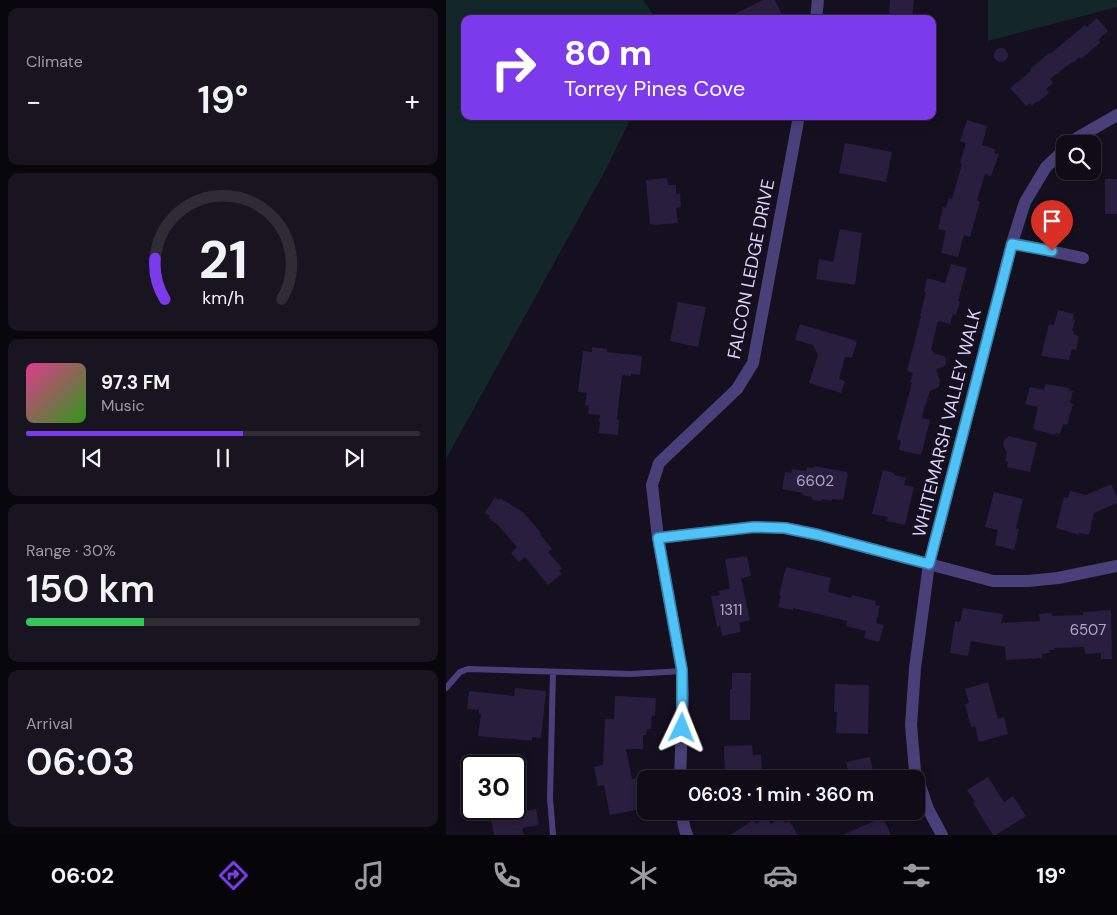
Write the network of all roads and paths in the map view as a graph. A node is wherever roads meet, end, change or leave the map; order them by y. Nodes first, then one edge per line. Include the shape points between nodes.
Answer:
1 (818, 0) edge
2 (816, 15) edge
3 (1117, 115) edge
4 (798, 120) edge
5 (1082, 135) edge
6 (1056, 157) edge
7 (1012, 244) junction
8 (1083, 258) dead end
9 (658, 538) junction
10 (929, 564) junction
11 (1117, 566) edge
12 (682, 670) junction
13 (553, 672) junction
14 (446, 688) edge
15 (680, 770) edge
16 (682, 820) edge
17 (553, 835) edge
18 (687, 835) edge
19 (942, 835) edge

1 - 2 street
3 - 5 street
4 - 9 street, FALCON LEDGE DRIVE via 752,363 737,389 659,463 652,485
6 - 7 street, WHITEMARSH VALLEY WALK via 1046,166 1025,202
7 - 8 street
7 - 10 street, WHITEMARSH VALLEY WALK
9 - 10 street via 754,527 785,528
9 - 12 street, FALCON LEDGE DRIVE
10 - 11 street via 992,581 1058,578
10 - 19 street, WHITEMARSH VALLEY WALK via 915,668 912,725 915,771 928,809
12 - 13 lane via 631,674
12 - 15 street, FALCON LEDGE DRIVE
13 - 14 lane via 468,669 460,672
13 - 17 lane via 550,798
16 - 18 street

